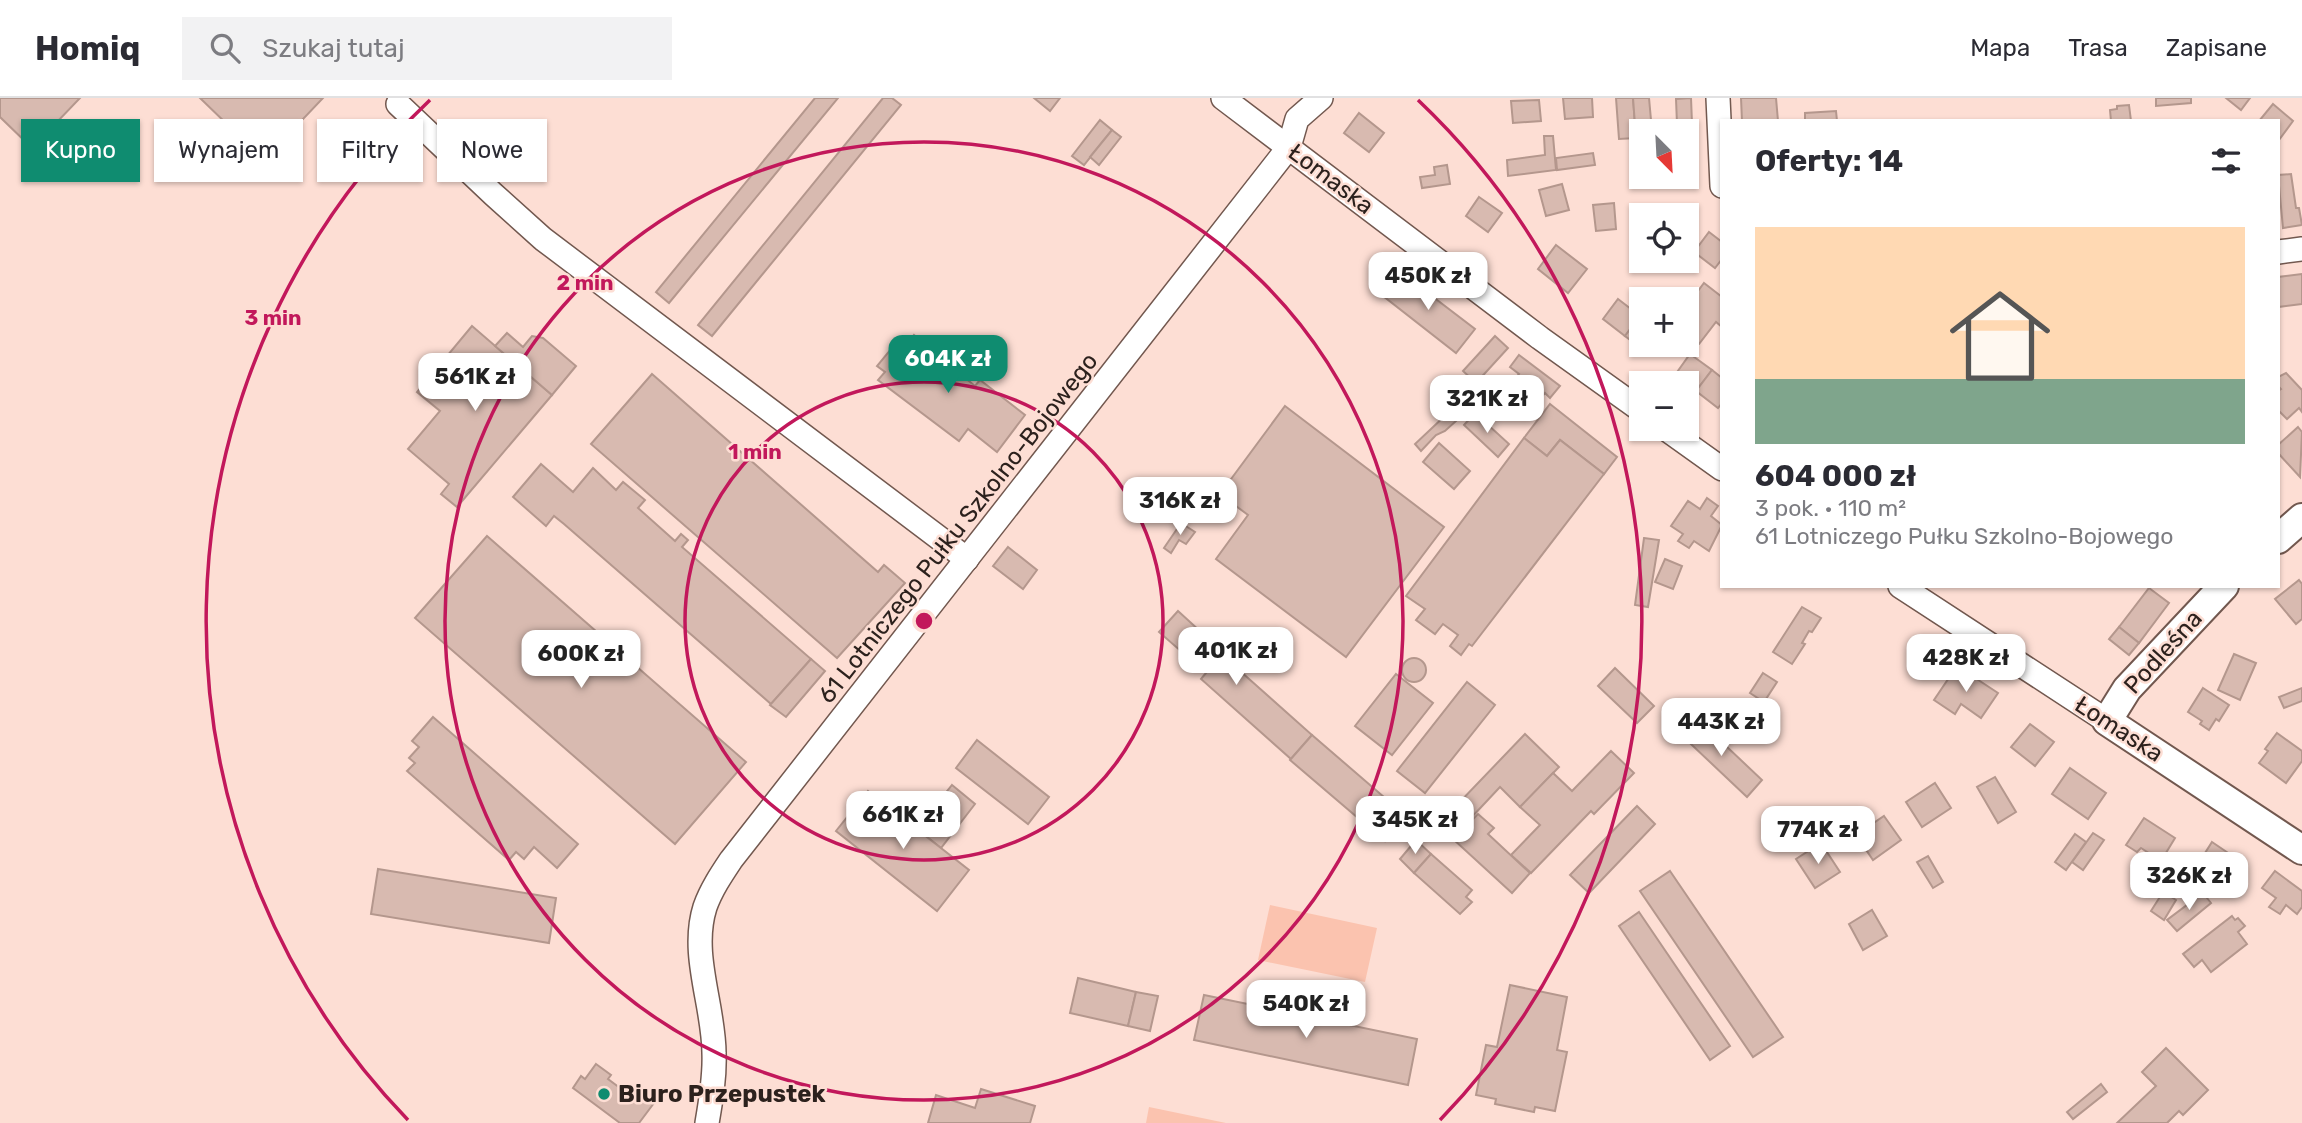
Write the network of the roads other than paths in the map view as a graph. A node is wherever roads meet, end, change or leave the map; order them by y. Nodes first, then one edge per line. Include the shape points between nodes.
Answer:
1 (1223, 98) edge
2 (1321, 98) edge
3 (1718, 98) edge
4 (398, 104) dead end
5 (1720, 142) edge
6 (1289, 147) junction
7 (2302, 249) edge
8 (2280, 252) edge
9 (1629, 402) edge
10 (1683, 441) edge
11 (1720, 468) edge
12 (2302, 518) edge
13 (2280, 537) edge
14 (967, 559) junction
15 (1903, 588) edge
16 (2213, 590) edge
17 (2106, 721) junction
18 (2302, 850) edge
19 (707, 1123) edge

1 - 6 street, Łomaska
2 - 6 street, 61 Lotniczego Pułku Szkolno-Bojowego via 1297,119
3 - 5 street
4 - 14 street via 543,239
6 - 9 street, Łomaska
6 - 14 street, 61 Lotniczego Pułku Szkolno-Bojowego
7 - 8 street
10 - 11 street
12 - 13 street
14 - 19 street, 61 Lotniczego Pułku Szkolno-Bojowego via 715,884 701,932 715,1052
15 - 17 street, Łomaska
16 - 17 street, Podleśna via 2127,689
17 - 18 street, Łomaska

